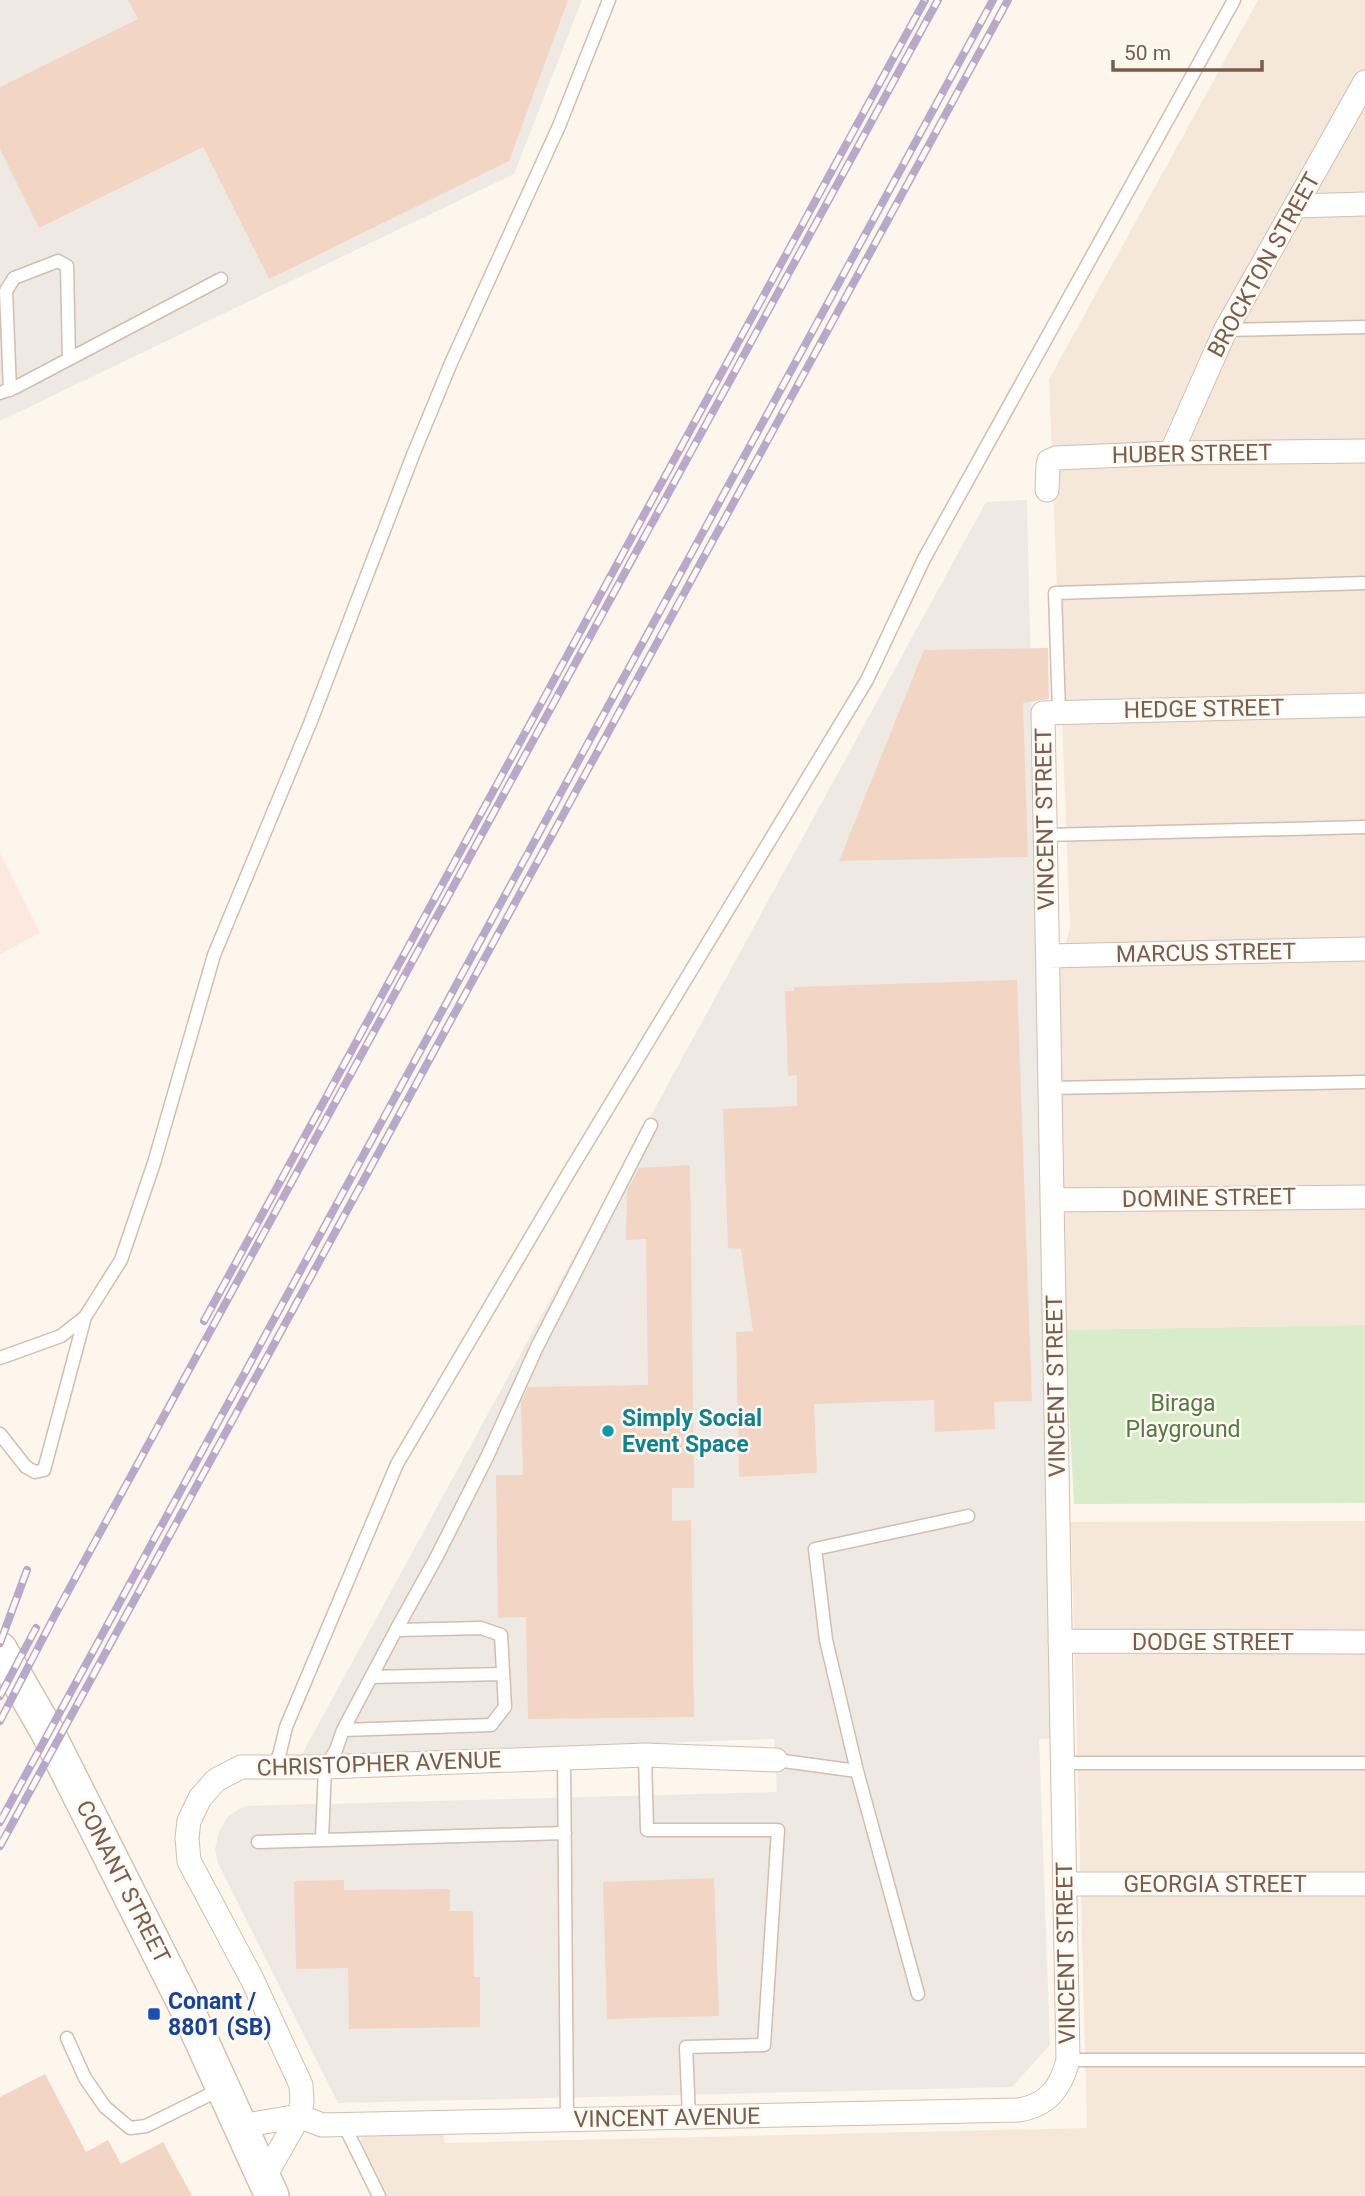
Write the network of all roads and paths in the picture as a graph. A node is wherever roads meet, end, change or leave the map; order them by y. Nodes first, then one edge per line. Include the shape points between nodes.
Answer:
1 (609, 0) edge
2 (1234, 0) edge
3 (1365, 82) edge
4 (1365, 204) edge
5 (1296, 206) junction
6 (220, 279) dead end
7 (1365, 327) edge
8 (1224, 331) junction
9 (69, 359) junction
10 (5, 391) edge
11 (1365, 451) edge
12 (1171, 453) junction
13 (1047, 490) dead end
14 (1365, 583) edge
15 (1365, 705) edge
16 (1051, 713) junction
17 (1365, 827) edge
18 (1046, 835) junction
19 (1365, 949) edge
20 (1048, 956) junction
21 (1365, 1082) edge
22 (1050, 1088) junction
23 (651, 1125) dead end
24 (1365, 1197) edge
25 (1052, 1200) junction
26 (85, 1316) dead end
27 (0, 1358) edge
28 (0, 1434) edge
29 (968, 1517) dead end
30 (396, 1630) junction
31 (1060, 1641) junction
32 (1365, 1642) edge
33 (0, 1649) edge
34 (503, 1674) junction
35 (372, 1677) junction
36 (343, 1730) junction
37 (645, 1755) junction
38 (564, 1758) junction
39 (776, 1760) joint
40 (1062, 1763) junction
41 (1365, 1763) edge
42 (274, 1767) junction
43 (325, 1767) junction
44 (856, 1771) junction
45 (565, 1833) junction
46 (322, 1840) junction
47 (258, 1842) dead end
48 (1065, 1884) junction
49 (1365, 1884) edge
50 (918, 1994) dead end
51 (66, 2038) dead end
52 (1068, 2060) junction
53 (1365, 2060) edge
54 (224, 2087) junction
55 (299, 2116) junction
56 (689, 2117) junction
57 (567, 2120) junction
58 (344, 2124) junction
59 (241, 2126) junction
60 (269, 2186) edge
61 (379, 2196) edge

1 - 27 lane via 559,126 451,363 214,956 121,1260 85,1317 61,1336
2 - 42 lane via 925,559 867,680 397,1464 286,1727
3 - 5 street, BROCKTON STREET
4 - 5 street
5 - 8 street, BROCKTON STREET
6 - 9 lane
7 - 8 lane
8 - 12 street, BROCKTON STREET
9 - 10 lane
9 - 10 lane via 67,266 58,261 14,278 6,291
11 - 12 street, HUBER STREET
12 - 13 street, HUBER STREET via 1052,459
14 - 16 lane via 1055,593
15 - 16 street, HEDGE STREET
16 - 18 street, VINCENT STREET
17 - 18 lane
18 - 20 street, VINCENT STREET
19 - 20 street, MARCUS STREET
20 - 22 street, VINCENT STREET
21 - 22 lane
22 - 25 street, VINCENT STREET
23 - 30 lane via 537,1347 442,1547
24 - 25 street, DOMINE STREET
25 - 31 street, VINCENT STREET
26 - 28 lane via 44,1471 26,1467
29 - 44 lane via 815,1549 826,1640
30 - 34 lane via 481,1628 500,1635
30 - 35 lane
31 - 32 street, DODGE STREET
31 - 40 street, VINCENT STREET
33 - 54 main road, CONANT STREET via 47,1731
34 - 35 lane
34 - 36 lane via 505,1707 491,1725
35 - 36 lane
36 - 43 lane
37 - 38 street, CHRISTOPHER AVENUE
37 - 39 street, CHRISTOPHER AVENUE
37 - 56 lane via 647,1830 778,1830 764,2045 685,2047
38 - 43 street, CHRISTOPHER AVENUE
38 - 45 lane
39 - 44 lane
40 - 41 lane
40 - 48 street, VINCENT STREET
42 - 43 street, CHRISTOPHER AVENUE
42 - 55 street, CHRISTOPHER AVENUE via 241,1767 216,1780 189,1821 187,1846 193,1870 252,1979 301,2085
43 - 46 lane
44 - 50 lane
45 - 46 lane
45 - 57 lane
46 - 47 lane
48 - 49 street, GEORGIA STREET
48 - 52 street, VINCENT STREET
51 - 54 lane via 105,2107 130,2129 146,2126
52 - 53 lane
52 - 56 street, VINCENT AVENUE via 1053,2094 1019,2110
54 - 59 main road, CONANT STREET
55 - 58 street, VINCENT AVENUE via 322,2125
55 - 59 street, VINCENT AVENUE
55 - 60 street, CHRISTOPHER AVENUE
56 - 57 street, VINCENT AVENUE
57 - 58 street, VINCENT AVENUE
58 - 61 lane
59 - 60 main road, CONANT STREET

